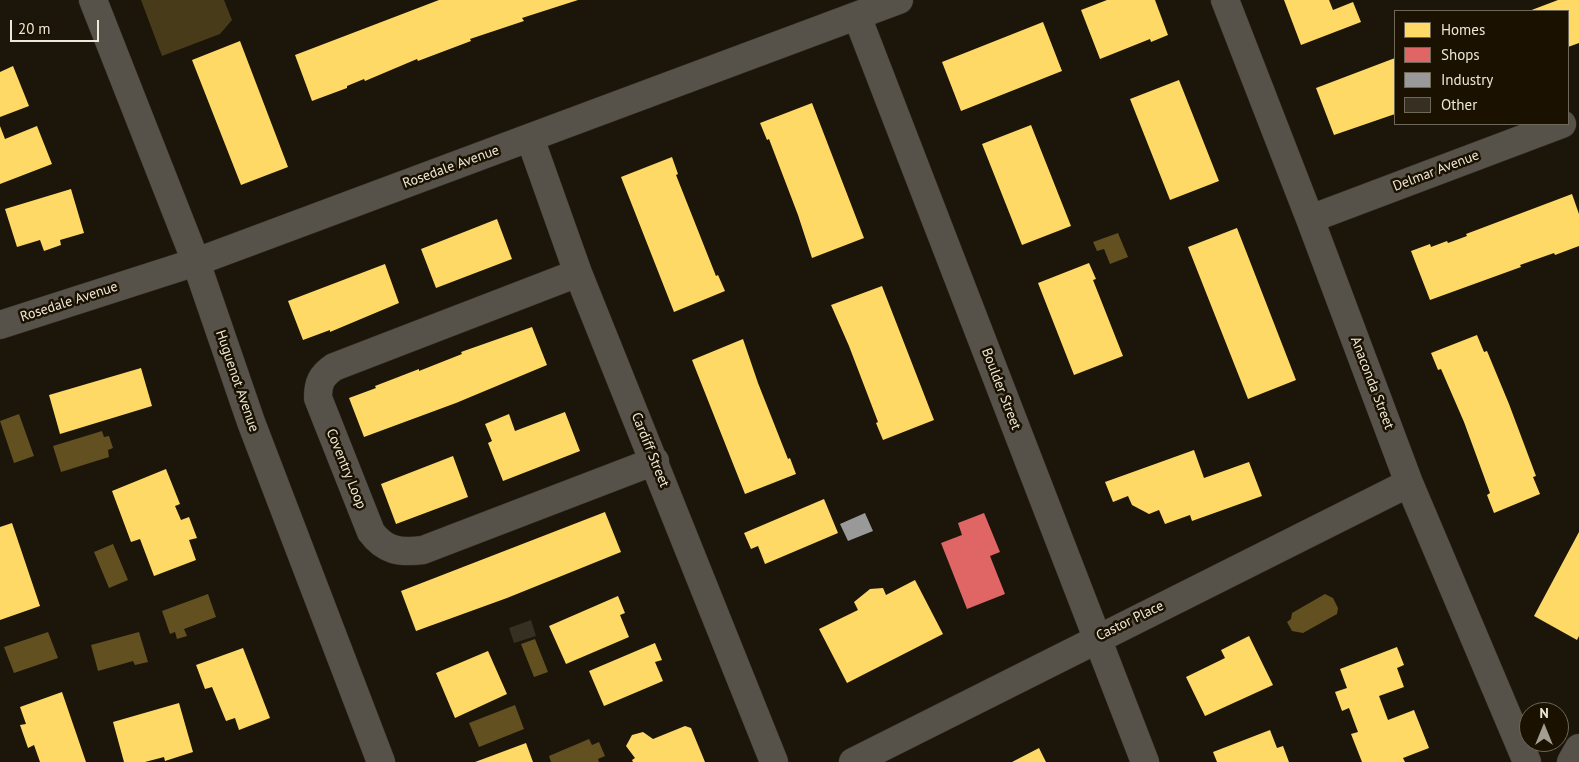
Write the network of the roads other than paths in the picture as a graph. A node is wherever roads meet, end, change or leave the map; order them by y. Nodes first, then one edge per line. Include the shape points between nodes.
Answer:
1 (92, 0) edge
2 (898, 0) edge
3 (1225, 0) edge
4 (857, 16) junction
5 (1559, 125) edge
6 (530, 138) junction
7 (1310, 219) junction
8 (196, 262) junction
9 (578, 273) junction
10 (0, 324) edge
11 (655, 461) junction
12 (1410, 483) junction
13 (1096, 638) junction
14 (1579, 748) edge
15 (381, 762) edge
16 (774, 762) edge
17 (852, 762) edge
18 (1145, 762) edge
19 (1527, 762) edge
20 (1571, 762) edge

1 - 8 street, Huguenot Avenue
2 - 4 street, Rosedale Avenue
3 - 7 street, Anaconda Street
4 - 6 street, Rosedale Avenue
4 - 13 street, Boulder Street
5 - 7 street, Delmar Avenue
6 - 8 street, Rosedale Avenue
6 - 9 street, Cardiff Street
7 - 12 street, Anaconda Street
8 - 10 street, Rosedale Avenue
8 - 15 street, Huguenot Avenue via 251,422
9 - 11 street, Cardiff Street
9 - 11 street, Coventry Loop via 325,373 319,381 318,398 371,532 379,543 390,549 405,552 423,550
11 - 16 street, Cardiff Street
12 - 13 street, Castor Place
12 - 19 street, Anaconda Street
13 - 17 street, Castor Place
13 - 18 street, Boulder Street
14 - 20 street

